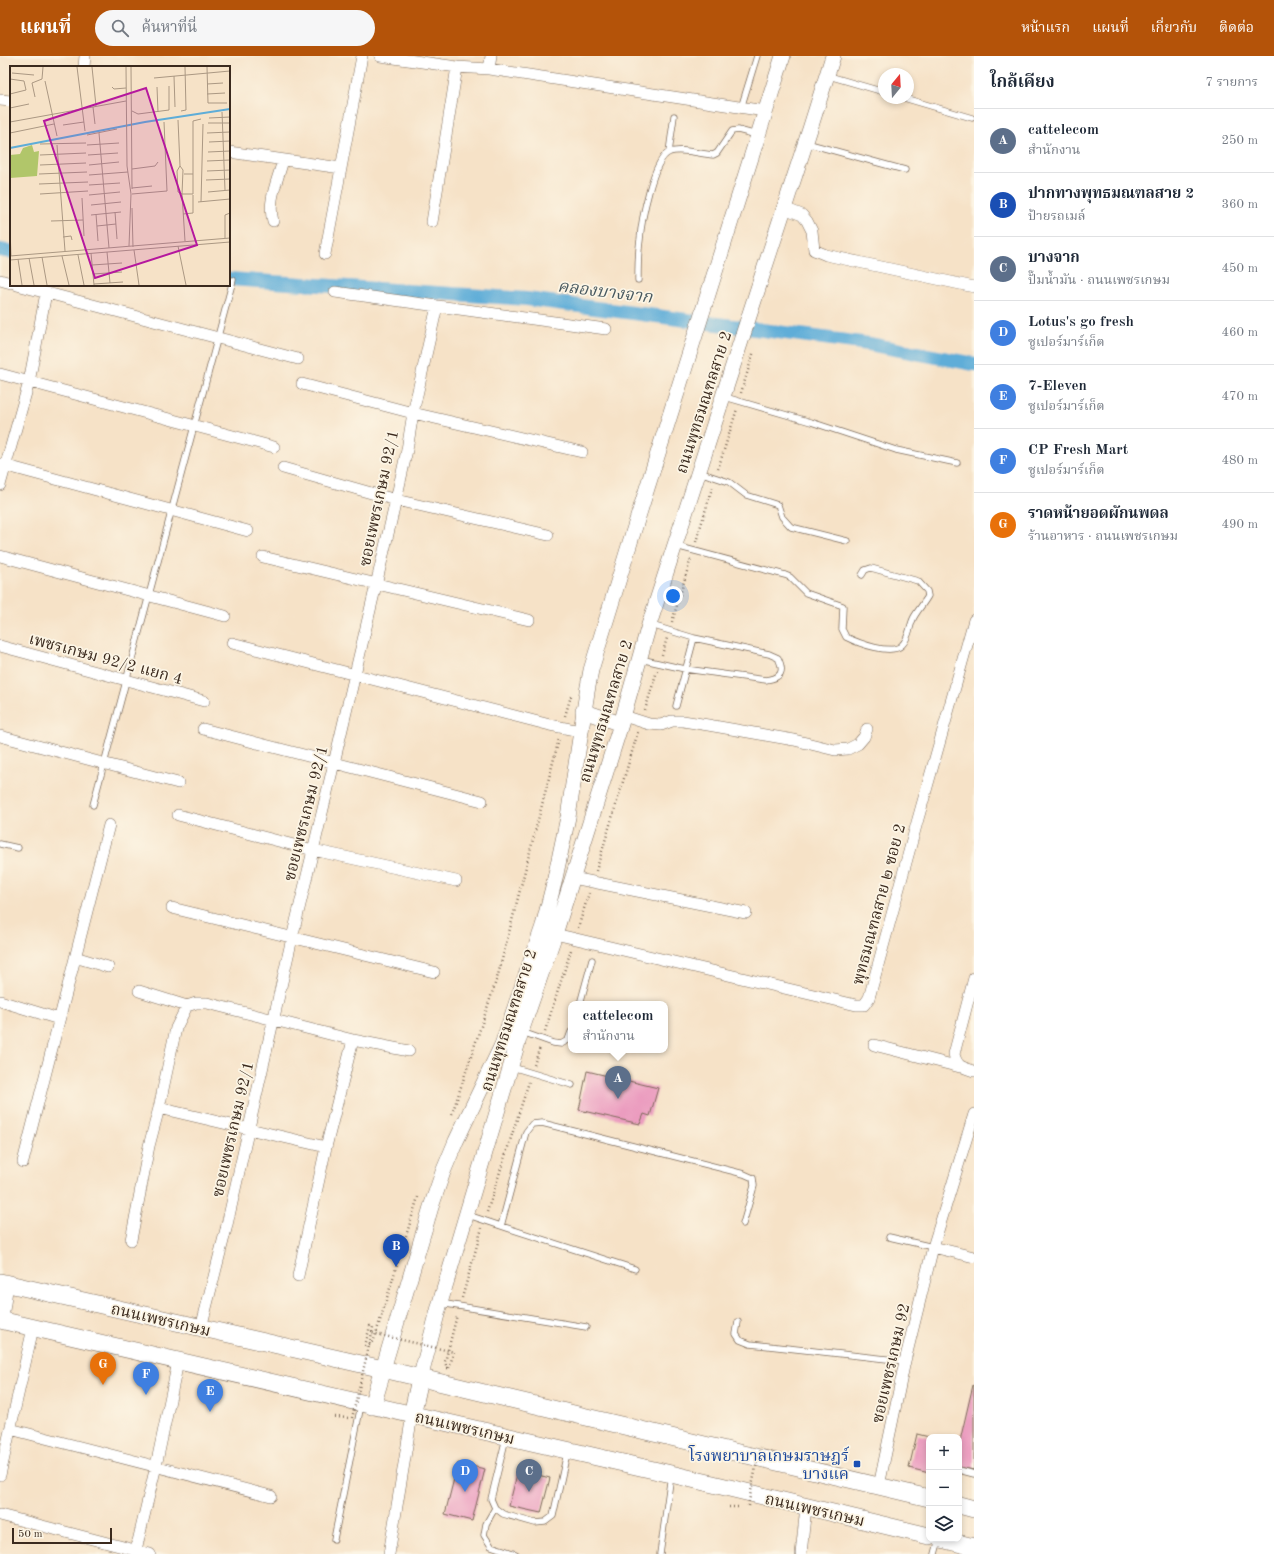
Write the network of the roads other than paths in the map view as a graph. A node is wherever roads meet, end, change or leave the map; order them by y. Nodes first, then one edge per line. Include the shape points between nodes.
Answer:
1 (85, 56) edge
2 (362, 56) edge
3 (380, 56) edge
4 (491, 56) edge
5 (758, 56) edge
6 (783, 56) edge
7 (833, 56) edge
8 (84, 66) edge
9 (457, 67) junction
10 (489, 69) junction
11 (827, 75) junction
12 (878, 90) edge
13 (0, 100) edge
14 (10, 101) edge
15 (914, 101) edge
16 (741, 108) junction
17 (765, 111) junction
18 (674, 116) dead end
19 (972, 118) dead end
20 (758, 135) junction
21 (806, 143) junction
22 (230, 152) edge
23 (669, 152) junction
24 (283, 160) junction
25 (341, 168) junction
26 (905, 170) dead end
27 (784, 208) junction
28 (273, 221) dead end
29 (432, 222) dead end
30 (325, 254) dead end
31 (0, 280) edge
32 (233, 280) dead end
33 (638, 280) dead end
34 (10, 283) edge
35 (21, 286) edge
36 (974, 287) edge
37 (335, 292) dead end
38 (46, 293) junction
39 (437, 306) junction
40 (606, 328) dead end
41 (218, 338) junction
42 (298, 359) dead end
43 (0, 374) edge
44 (29, 382) junction
45 (302, 384) dead end
46 (725, 393) junction
47 (412, 413) junction
48 (195, 425) junction
49 (274, 447) dead end
50 (582, 452) dead end
51 (957, 463) dead end
52 (3, 465) edge
53 (283, 468) dead end
54 (699, 472) junction
55 (0, 486) edge
56 (396, 500) junction
57 (172, 510) junction
58 (248, 531) dead end
59 (548, 535) dead end
60 (847, 541) dead end
61 (675, 546) junction
62 (0, 556) edge
63 (263, 557) dead end
64 (862, 575) dead end
65 (375, 584) junction
66 (149, 596) junction
67 (225, 616) dead end
68 (530, 620) dead end
69 (974, 620) edge
70 (649, 625) junction
71 (694, 638) junction
72 (232, 643) dead end
73 (0, 646) edge
74 (640, 659) junction
75 (685, 669) junction
76 (354, 676) junction
77 (127, 680) junction
78 (204, 701) dead end
79 (676, 706) dead end
80 (583, 711) junction
81 (623, 720) junction
82 (203, 729) dead end
83 (867, 730) dead end
84 (580, 731) junction
85 (0, 736) edge
86 (106, 763) junction
87 (334, 763) junction
88 (178, 783) dead end
89 (482, 801) dead end
90 (93, 805) dead end
91 (178, 815) dead end
92 (109, 825) dead end
93 (0, 844) edge
94 (18, 848) dead end
95 (312, 850) junction
96 (573, 878) junction
97 (456, 881) dead end
98 (172, 908) dead end
99 (746, 913) dead end
100 (555, 934) junction
101 (292, 938) junction
102 (75, 957) junction
103 (592, 960) dead end
104 (108, 967) dead end
105 (434, 972) dead end
106 (974, 978) edge
107 (139, 991) dead end
108 (0, 1001) edge
109 (581, 1001) edge
110 (187, 1006) junction
111 (59, 1019) junction
112 (273, 1020) junction
113 (521, 1032) junction
114 (353, 1040) junction
115 (568, 1040) edge
116 (874, 1045) dead end
117 (409, 1051) dead end
118 (512, 1067) junction
119 (960, 1067) junction
120 (974, 1071) edge
121 (572, 1085) dead end
122 (159, 1108) junction
123 (974, 1114) edge
124 (249, 1130) junction
125 (326, 1147) junction
126 (23, 1162) dead end
127 (466, 1214) junction
128 (743, 1224) dead end
129 (501, 1226) junction
130 (888, 1237) dead end
131 (131, 1240) dead end
132 (933, 1247) junction
133 (974, 1257) edge
134 (635, 1270) dead end
135 (298, 1276) dead end
136 (2, 1282) edge
137 (440, 1303) junction
138 (0, 1318) edge
139 (738, 1322) dead end
140 (586, 1327) dead end
141 (33, 1328) junction
142 (201, 1328) junction
143 (905, 1361) junction
144 (178, 1362) junction
145 (383, 1370) junction
146 (420, 1378) junction
147 (367, 1404) junction
148 (412, 1415) junction
149 (10, 1429) junction
150 (506, 1436) junction
151 (568, 1450) junction
152 (156, 1466) junction
153 (962, 1471) edge
154 (672, 1474) junction
155 (974, 1474) edge
156 (0, 1475) edge
157 (879, 1486) junction
158 (271, 1496) dead end
159 (926, 1497) edge
160 (962, 1506) edge
161 (806, 1507) junction
162 (495, 1508) junction
163 (974, 1509) edge
164 (0, 1515) edge
165 (926, 1535) edge
166 (334, 1539) dead end
167 (939, 1542) edge
168 (953, 1542) edge
169 (974, 1547) edge
170 (135, 1552) edge
171 (150, 1554) edge
172 (388, 1554) edge
173 (516, 1554) edge
174 (660, 1554) edge
175 (801, 1554) edge
176 (935, 1554) edge

1 - 8 street
2 - 25 street
3 - 9 street
4 - 10 street
5 - 16 lane
6 - 17 main road, ถนนพุทธมณฑลสาย 2
7 - 11 main road, ถนนพุทธมณฑลสาย 2
9 - 10 street
9 - 29 street
10 - 16 street
11 - 12 lane
11 - 21 main road, ถนนพุทธมณฑลสาย 2
13 - 14 street
15 - 19 lane
16 - 17 street
17 - 20 main road, ถนนพุทธมณฑลสาย 2
18 - 23 lane
20 - 23 lane via 732,131 713,155
20 - 80 main road, ถนนพุทธมณฑลสาย 2 via 632,536 594,663
21 - 26 lane
21 - 27 main road, ถนนพุทธมณฑลสาย 2
22 - 24 street
23 - 33 lane via 659,162 642,220
24 - 25 street
24 - 28 street via 272,200
25 - 30 street
27 - 36 street via 802,215 812,231 814,250 826,255
27 - 46 main road, ถนนพุทธมณฑลสาย 2
31 - 34 street
32 - 41 lane
35 - 38 street
37 - 39 street
38 - 41 street
38 - 44 street
39 - 40 street
39 - 47 street, ซอยเพชรเกษม 92/1
41 - 42 street
41 - 48 lane
43 - 44 street
44 - 48 street
44 - 52 street
45 - 47 street
46 - 51 lane via 896,450
46 - 54 main road, ถนนพุทธมณฑลสาย 2
47 - 50 street
47 - 56 street, ซอยเพชรเกษม 92/1
48 - 49 street
48 - 57 lane
52 - 55 street
52 - 57 street
53 - 56 street
54 - 60 lane via 729,482 746,496 778,505 782,517 791,527
54 - 61 main road, ถนนพุทธมณฑลสาย 2
56 - 59 street
56 - 65 street, ซอยเพชรเกษม 92/1
57 - 58 street
57 - 66 lane
61 - 64 lane via 786,575 806,593 842,606 842,629 846,637 872,647 893,649 901,646 928,596 927,591 918,581 871,568 865,570
61 - 70 main road, ถนนพุทธมณฑลสาย 2
62 - 66 street
63 - 65 street
65 - 68 street
65 - 76 street, ซอยเพชรเกษม 92/1
66 - 67 street
66 - 77 lane
69 - 100 street, พุทธมณฑลสาย ๒ ซอย 2 via 869,998 864,1005
70 - 71 lane
70 - 74 main road, ถนนพุทธมณฑลสาย 2
71 - 75 lane
71 - 75 lane via 769,654 778,658 782,665 781,674 776,679 766,680
72 - 76 street
73 - 77 street, เพชรเกษม 92/2 แยก 4
74 - 75 lane
74 - 81 main road, ถนนพุทธมณฑลสาย 2
75 - 79 lane
76 - 84 street via 564,722
76 - 87 street, ซอยเพชรเกษม 92/1
77 - 78 street, เพชรเกษม 92/2 แยก 4
77 - 86 lane
80 - 81 main road
80 - 84 main road, ถนนพุทธมณฑลสาย 2
81 - 83 street via 661,725 672,721 702,724 835,750 848,749 858,744
81 - 96 main road, ถนนพุทธมณฑลสาย 2
82 - 87 street
84 - 145 main road, ถนนพุทธมณฑลสาย 2 via 561,850 542,926 502,1045 443,1172
85 - 86 street
86 - 88 street
86 - 90 lane
87 - 89 street
87 - 95 street, ซอยเพชรเกษม 92/1
91 - 95 street
92 - 102 street
93 - 94 lane
95 - 97 street
95 - 101 street, ซอยเพชรเกษม 92/1
96 - 99 street
96 - 100 main road, ถนนพุทธมณฑลสาย 2
98 - 101 street
100 - 113 main road, ถนนพุทธมณฑลสาย 2
101 - 105 street
101 - 112 street, ซอยเพชรเกษม 92/1
102 - 104 street
102 - 111 street
103 - 109 lane
106 - 119 street via 954,1054
107 - 110 street
108 - 111 street
110 - 112 street via 207,1003
110 - 122 street via 176,1028
111 - 126 street
112 - 114 street
112 - 124 street, ซอยเพชรเกษม 92/1
113 - 115 lane via 553,1043 561,1044
113 - 118 main road, ถนนพุทธมณฑลสาย 2
114 - 117 street
114 - 125 street
116 - 119 street
118 - 121 lane
118 - 127 main road, ถนนพุทธมณฑลสาย 2
119 - 120 street
122 - 124 street
122 - 131 street
123 - 132 street, ซอยเพชรเกษม 92
124 - 125 street
124 - 142 street, ซอยเพชรเกษม 92/1
125 - 135 street
127 - 129 lane
127 - 137 main road, ถนนพุทธมณฑลสาย 2
128 - 129 lane via 754,1186 753,1178 542,1123 532,1124 526,1132
129 - 134 lane
130 - 132 lane
132 - 133 street
132 - 143 street, ซอยเพชรเกษม 92
136 - 138 main road
136 - 142 main road, ถนนเพชรเกษม
137 - 140 lane
137 - 146 main road, ถนนพุทธมณฑลสาย 2
138 - 141 main road, ถนนเพชรเกษม
139 - 143 lane via 736,1334 740,1340 750,1344
141 - 144 main road, ถนนเพชรเกษม
141 - 149 street
142 - 145 main road, ถนนเพชรเกษม
143 - 157 street, ซอยเพชรเกษม 92
144 - 147 main road, ถนนเพชรเกษม
144 - 152 street
145 - 146 main road, ถนนเพชรเกษม
145 - 147 main road
146 - 148 main road
146 - 157 main road, ถนนเพชรเกษม
147 - 148 main road, ถนนเพชรเกษม
147 - 166 lane
148 - 150 main road, ถนนเพชรเกษม
148 - 172 street
149 - 152 street
149 - 156 street
150 - 151 main road, ถนนเพชรเกษม
150 - 162 lane via 491,1499
151 - 154 main road, ถนนเพชรเกษม
151 - 162 lane via 554,1516 545,1522 535,1523 503,1514
152 - 158 street
152 - 170 street
153 - 155 lane
154 - 161 main road, ถนนเพชรเกษม
154 - 174 lane
157 - 159 main road, ถนนเพชรเกษม
160 - 163 main road
161 - 165 main road, ถนนเพชรเกษม
161 - 175 street
162 - 173 lane via 486,1524 484,1535 490,1546
164 - 170 street
167 - 176 lane
168 - 169 main road
170 - 171 street

